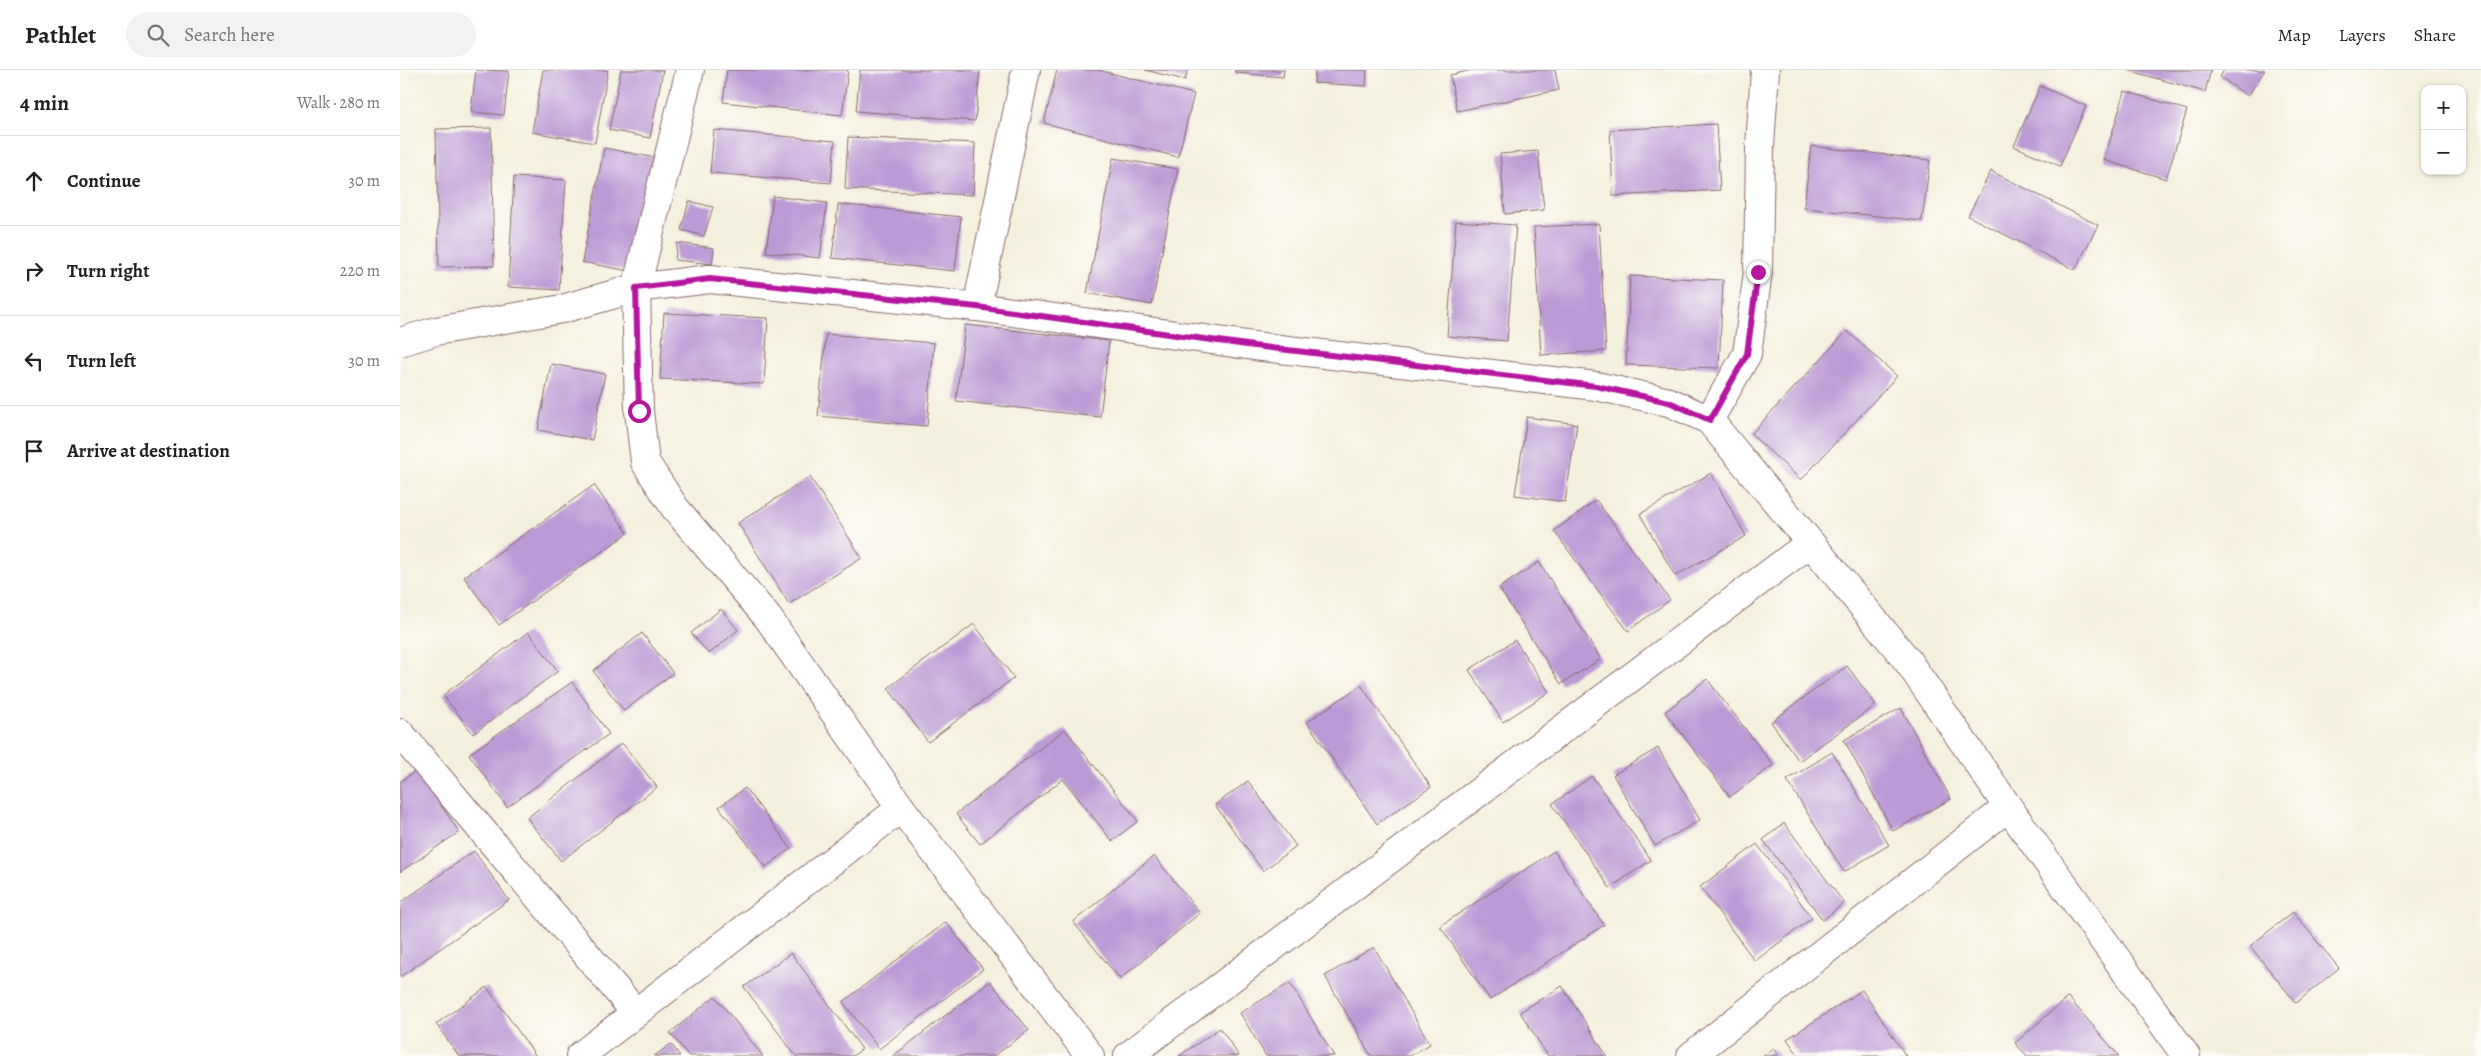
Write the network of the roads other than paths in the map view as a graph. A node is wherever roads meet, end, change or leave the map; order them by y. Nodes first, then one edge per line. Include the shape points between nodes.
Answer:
1 (690, 70) edge
2 (1026, 70) edge
3 (1764, 70) edge
4 (636, 288) junction
5 (977, 307) junction
6 (400, 342) edge
7 (1710, 420) junction
8 (1810, 542) junction
9 (400, 733) edge
10 (2008, 807) junction
11 (901, 808) junction
12 (636, 1013) junction
13 (580, 1056) edge
14 (1090, 1056) edge
15 (1128, 1056) edge
16 (1691, 1056) edge
17 (2186, 1056) edge

1 - 4 street
2 - 5 street
3 - 7 street via 1758,272 1747,354
4 - 5 street via 710,279
4 - 6 street via 562,309 436,331
4 - 11 street via 639,411 645,462 675,508 768,618
5 - 7 street via 1254,346 1596,386 1669,402
7 - 8 street
8 - 10 street via 1908,660
8 - 15 street
9 - 12 street
10 - 16 street
10 - 17 street
11 - 12 street
11 - 14 street
12 - 13 street

